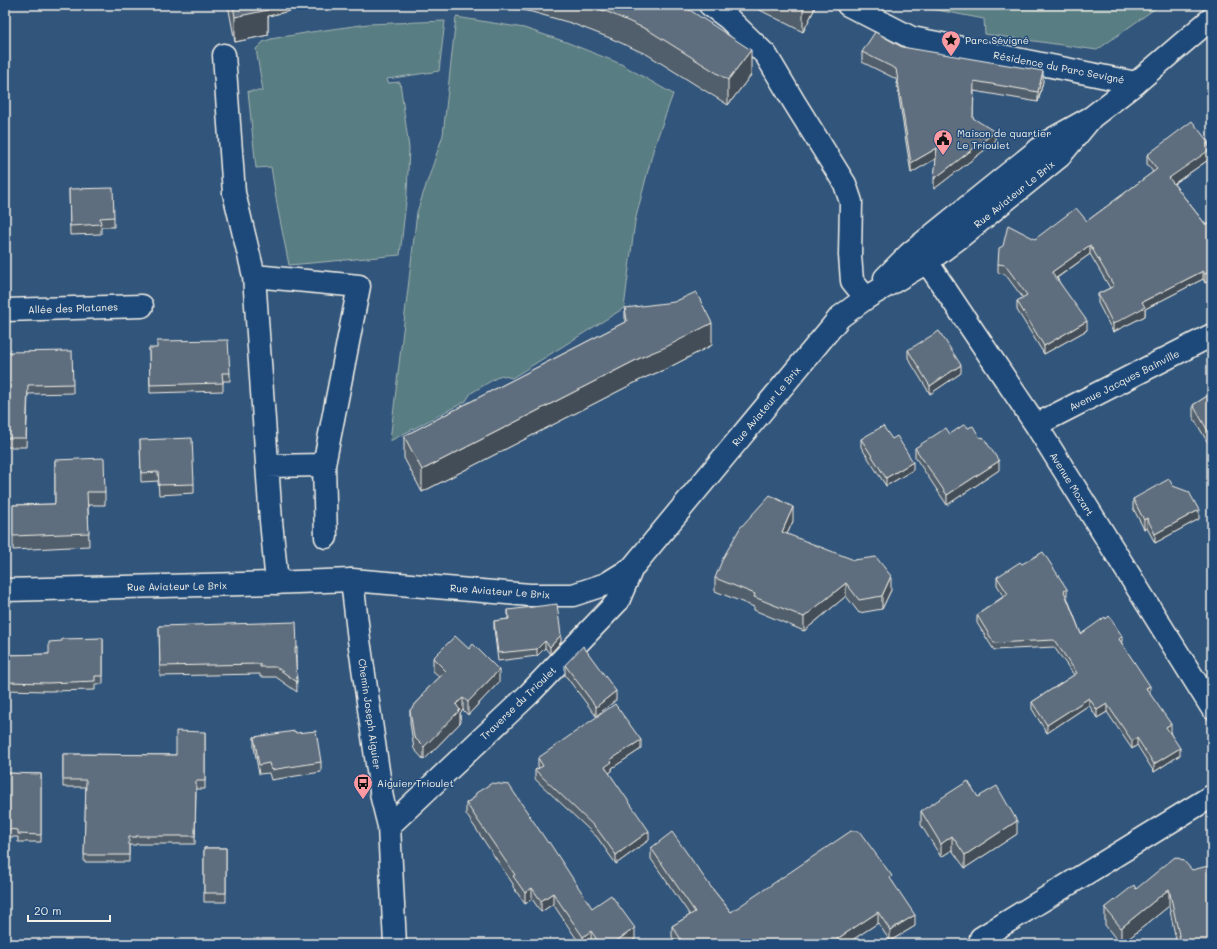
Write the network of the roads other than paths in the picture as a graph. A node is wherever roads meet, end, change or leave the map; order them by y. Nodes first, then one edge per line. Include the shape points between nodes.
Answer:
1 (710, 5) edge
2 (848, 5) edge
3 (1212, 18) edge
4 (224, 55) dead end
5 (1136, 83) junction
6 (1092, 117) junction
7 (927, 262) junction
8 (254, 276) junction
9 (866, 298) junction
10 (142, 306) dead end
11 (5, 310) edge
12 (1212, 335) edge
13 (1036, 425) junction
14 (324, 465) junction
15 (267, 466) junction
16 (326, 537) dead end
17 (632, 568) junction
18 (352, 580) junction
19 (277, 583) junction
20 (5, 590) edge
21 (1212, 708) edge
22 (1212, 796) edge
23 (389, 826) junction
24 (981, 938) dead end
25 (395, 944) edge

1 - 9 main road via 729,19 766,55 845,184 851,202 852,281
2 - 5 main road, Résidence du Parc Sevigné via 912,38
3 - 5 main road, Rue Aviateur Le Brix
4 - 8 main road via 234,193
5 - 6 main road, Rue Aviateur Le Brix
6 - 7 main road, Rue Aviateur Le Brix via 1060,157
6 - 9 main road, Rue Aviateur Le Brix via 1048,141 909,254
7 - 9 main road, Rue Aviateur Le Brix
7 - 13 main road, Avenue Mozart
8 - 14 main road via 359,286
8 - 15 main road
9 - 17 main road, Rue Aviateur Le Brix via 840,317
10 - 11 main road, Allée des Platanes
12 - 13 main road, Avenue Jacques Bainville
13 - 21 main road, Avenue Mozart
14 - 15 main road
14 - 16 main road
15 - 19 main road
17 - 18 main road, Rue Aviateur Le Brix via 606,584 573,595 530,595
17 - 23 main road, Traverse du Trioulet via 618,601 529,694
18 - 19 main road, Rue Aviateur Le Brix
18 - 23 main road, Chemin Joseph Aiguier via 381,791
19 - 20 main road, Rue Aviateur Le Brix
22 - 24 main road
23 - 25 main road, Chemin Joseph Aiguier

